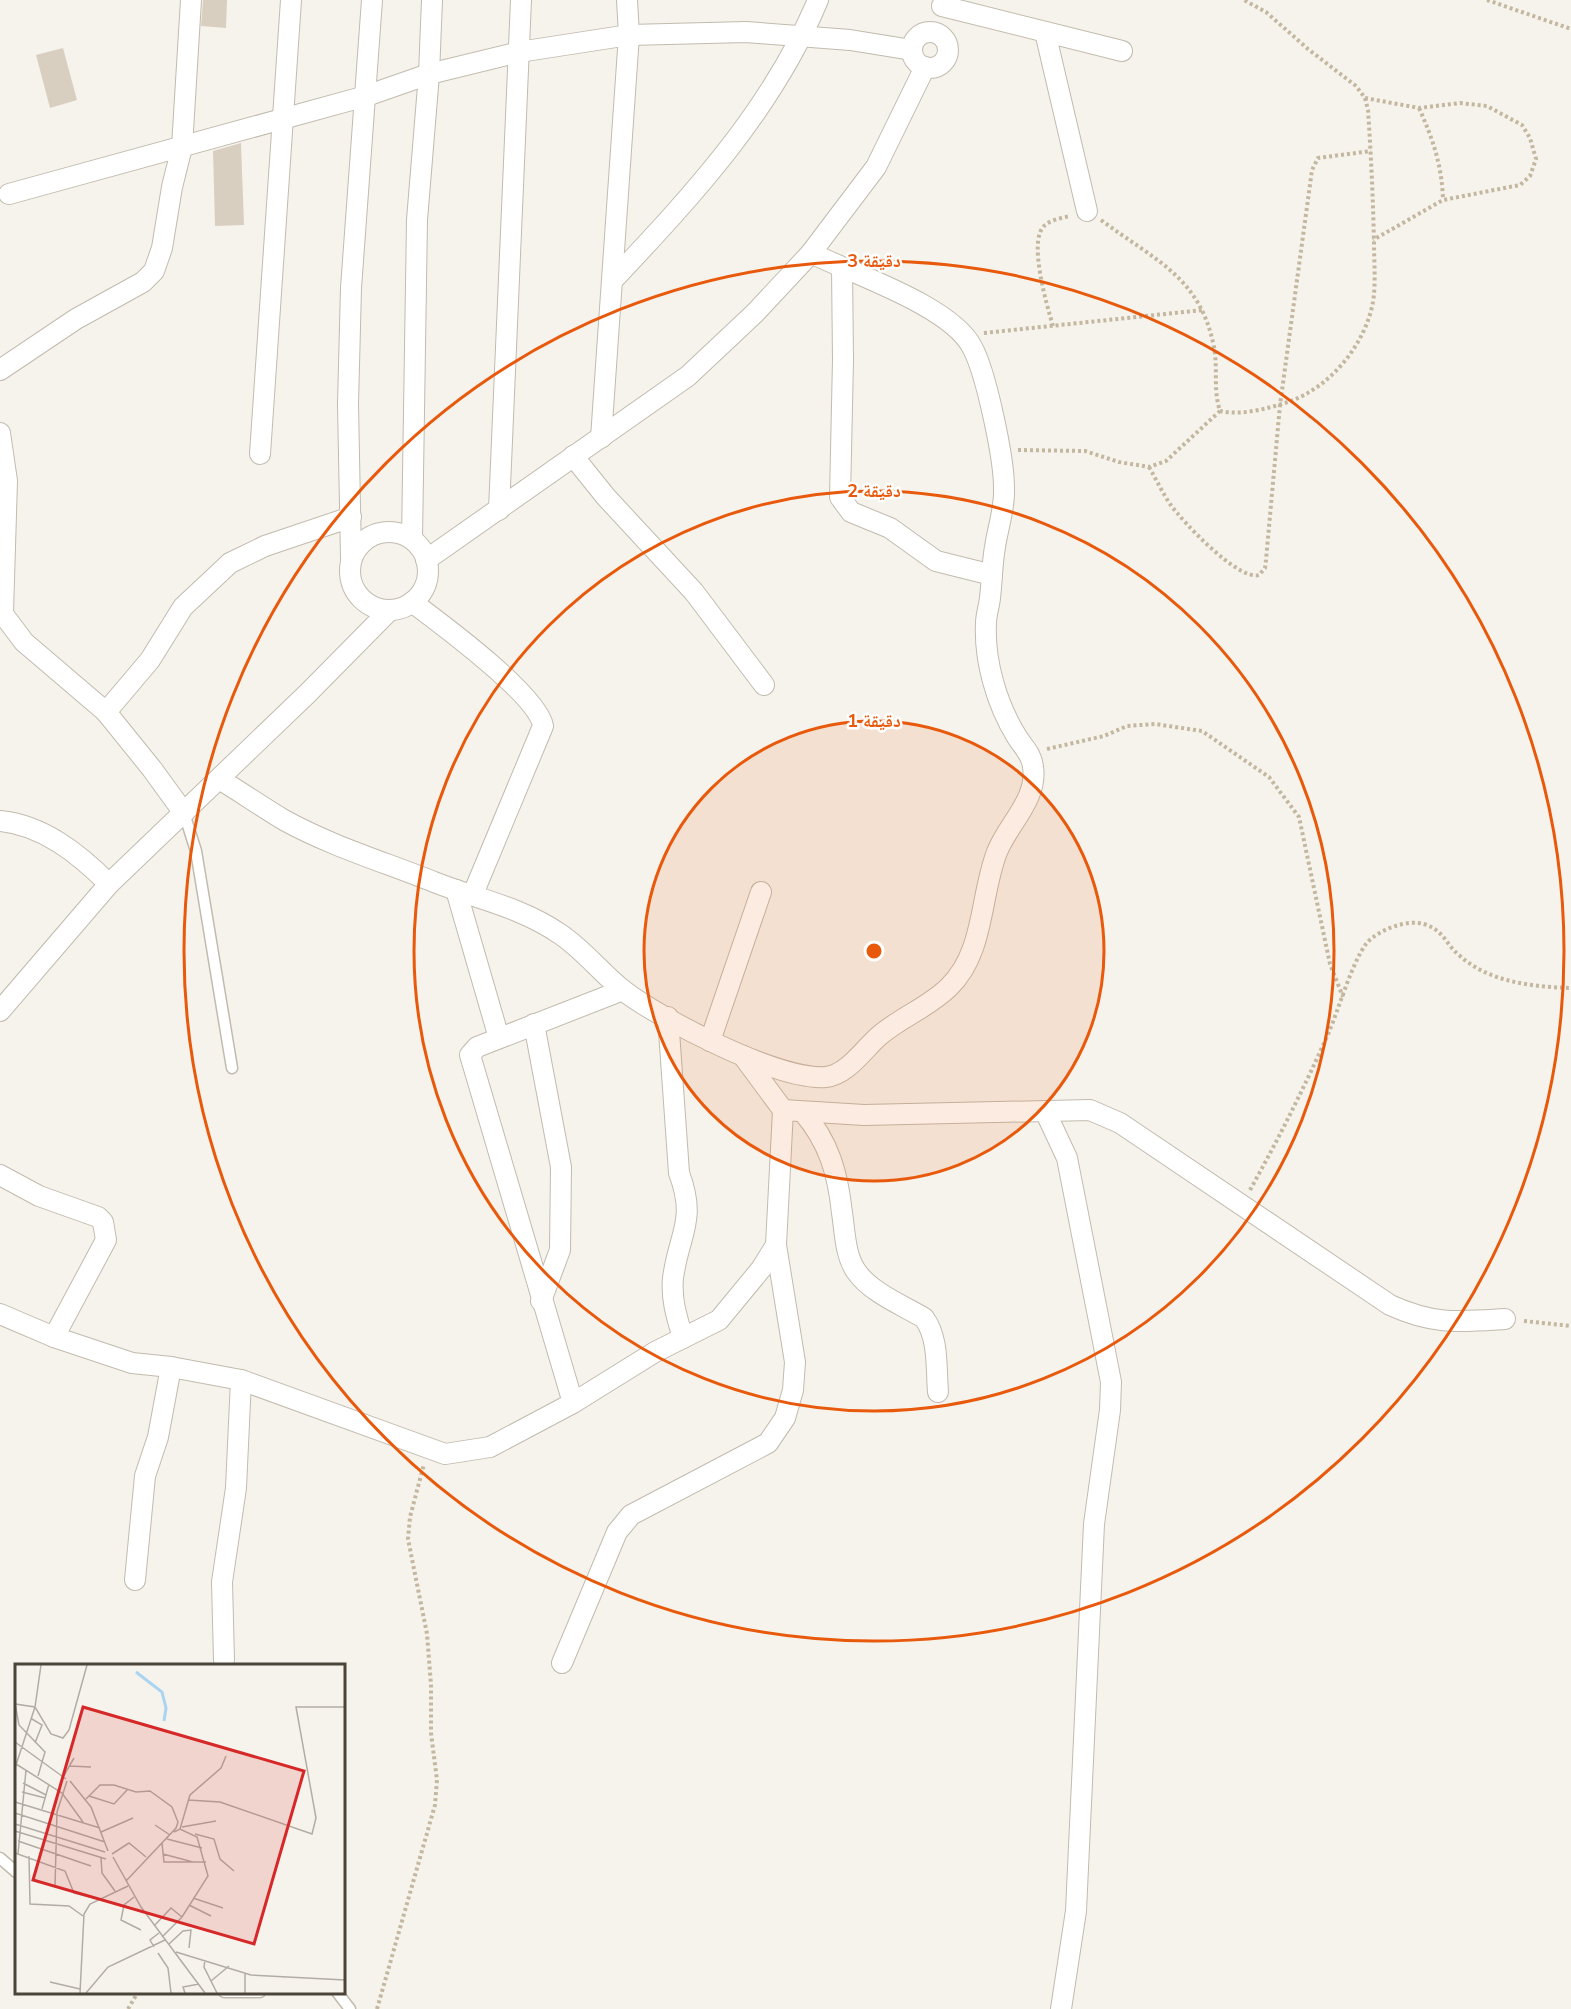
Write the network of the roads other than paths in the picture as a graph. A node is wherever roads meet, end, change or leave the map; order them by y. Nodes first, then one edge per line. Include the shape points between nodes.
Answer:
1 (191, 0) edge
2 (291, 0) edge
3 (372, 0) edge
4 (432, 0) edge
5 (521, 0) edge
6 (627, 0) edge
7 (818, 0) edge
8 (943, 3) edge
9 (1045, 32) junction
10 (934, 33) junction
11 (629, 34) junction
12 (803, 36) junction
13 (912, 50) junction
14 (1122, 51) dead end
15 (519, 52) junction
16 (925, 68) junction
17 (429, 74) junction
18 (366, 96) junction
19 (285, 117) junction
20 (182, 147) junction
21 (9, 194) dead end
22 (1087, 212) road end
23 (811, 253) junction
24 (842, 268) junction
25 (612, 281) junction
26 (0, 370) edge
27 (0, 434) edge
28 (601, 438) junction
29 (260, 454) dead end
30 (573, 456) junction
31 (499, 510) junction
32 (351, 517) junction
33 (412, 538) junction
34 (351, 558) junction
35 (426, 560) junction
36 (992, 574) junction
37 (412, 602) junction
38 (390, 610) junction
39 (1, 612) edge
40 (764, 685) dead end
41 (106, 712) junction
42 (219, 779) junction
43 (184, 813) junction
44 (0, 821) edge
45 (109, 884) junction
46 (464, 892) junction
47 (761, 892) dead end
48 (623, 990) junction
49 (0, 1011) edge
50 (668, 1017) junction
51 (534, 1024) junction
52 (499, 1038) junction
53 (710, 1041) junction
54 (743, 1056) junction
55 (232, 1068) dead end
56 (783, 1110) junction
57 (1045, 1111) junction
58 (803, 1112) junction
59 (0, 1175) edge
60 (776, 1245) junction
61 (541, 1301) junction
62 (0, 1314) edge
63 (1505, 1319) road end
64 (54, 1337) junction
65 (683, 1338) junction
66 (171, 1367) junction
67 (241, 1380) junction
68 (938, 1392) dead end
69 (573, 1403) junction
70 (135, 1580) dead end
71 (224, 1660) dead end
72 (562, 1663) dead end
73 (0, 1858) edge
74 (15, 1871) edge
75 (339, 1994) edge
76 (350, 2009) edge
77 (1061, 2009) edge

1 - 20 street
2 - 19 street
3 - 18 street
4 - 17 street
5 - 15 street
6 - 11 street
7 - 12 street
8 - 9 street
8 - 10 street
9 - 14 street
9 - 22 street
10 - 13 street via 919,36
10 - 16 street via 944,39 947,56 936,67
11 - 12 street via 746,32
11 - 15 street
11 - 25 street
12 - 13 street
12 - 25 street via 763,103 714,171
13 - 16 street via 916,61
15 - 17 street
15 - 31 street
16 - 23 street via 876,167
17 - 18 street
17 - 33 street via 417,220
18 - 19 street
18 - 32 street via 351,288
19 - 20 street
19 - 29 street
20 - 21 street
20 - 26 street via 154,271 143,282 76,319
23 - 24 street
23 - 28 street via 688,376
24 - 36 street via 910,297 945,318 972,345 985,386 1005,489
24 - 36 street via 840,497 851,512 890,528 936,561
25 - 28 street
27 - 39 street via 7,482
28 - 30 street
30 - 31 street
30 - 40 street via 694,592
31 - 35 street
32 - 34 street
32 - 41 street via 265,546 230,563 183,607 150,660
33 - 34 street via 391,532 370,536 359,544
33 - 35 street
34 - 38 street via 349,573 362,600
35 - 37 street via 426,583
36 - 54 street via 986,653 992,678 1034,769 1031,790 999,847 966,965 947,990 883,1032 836,1075 807,1076
37 - 38 street
37 - 46 street via 461,639 542,717 543,726
38 - 42 street
39 - 41 street via 24,642
41 - 43 street
42 - 43 street
42 - 46 street via 282,819 318,836
43 - 45 street
43 - 55 lane via 196,851
44 - 45 street via 34,828 86,861
45 - 49 street
46 - 48 street via 528,914 560,933 591,957
46 - 52 street
47 - 53 street
48 - 50 street
48 - 51 street
50 - 53 street
50 - 65 street via 679,1173 688,1195 689,1211 674,1278 673,1305
51 - 52 street
51 - 61 street via 561,1167 560,1250
52 - 61 street via 477,1047 470,1055
53 - 54 street
54 - 56 street
56 - 58 street
56 - 60 street
57 - 58 street via 864,1115
57 - 63 street via 1090,1110 1120,1123 1390,1305 1417,1318 1445,1322
57 - 77 street via 1067,1158 1111,1382 1094,1524 1076,1911
58 - 68 street via 820,1132 829,1151 847,1248 855,1270 865,1281 924,1318 934,1336
59 - 64 street via 103,1222 106,1240
60 - 65 street via 719,1320
60 - 72 street via 795,1362 794,1390 785,1418 768,1443 631,1515 617,1532
61 - 69 street
62 - 64 street
64 - 66 street via 132,1364
65 - 69 street
66 - 67 street
66 - 70 street via 158,1437 145,1476
67 - 69 street via 446,1454 490,1447
67 - 71 street via 236,1488 222,1582
73 - 74 lane
75 - 76 lane

